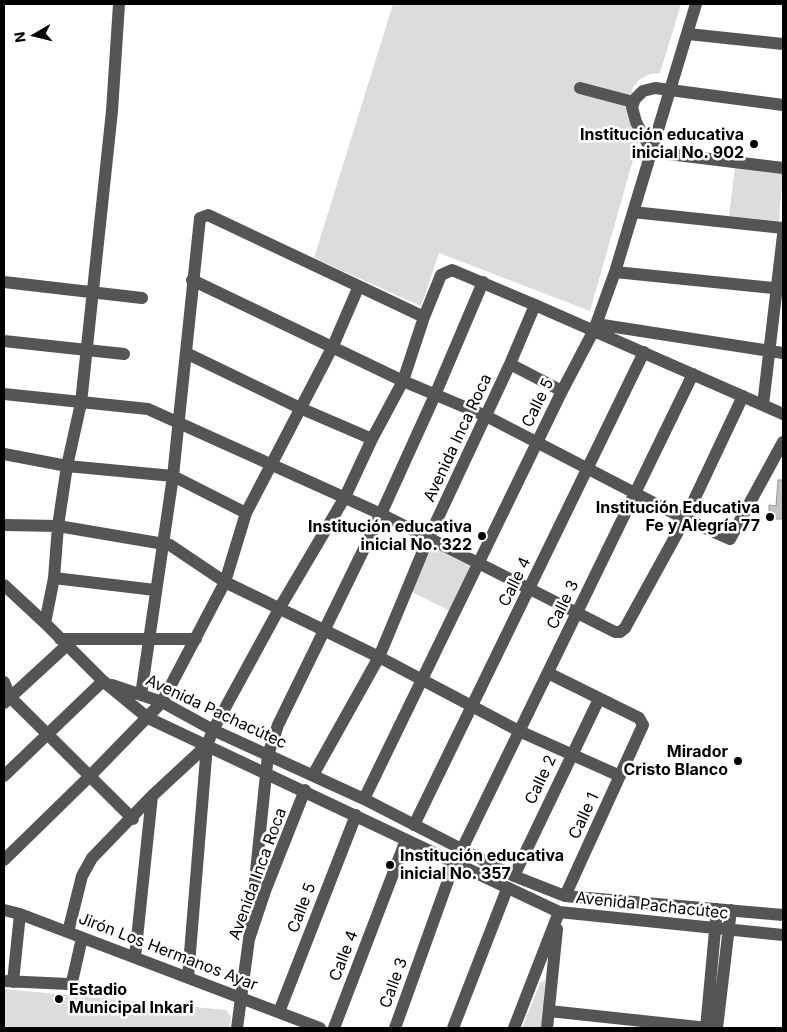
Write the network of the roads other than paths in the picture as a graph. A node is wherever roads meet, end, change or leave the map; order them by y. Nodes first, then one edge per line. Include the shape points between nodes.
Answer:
1 (119, 4) edge
2 (696, 4) edge
3 (688, 34) junction
4 (783, 44) edge
5 (580, 88) dead end
6 (670, 91) junction
7 (633, 102) junction
8 (783, 105) edge
9 (652, 152) junction
10 (783, 168) edge
11 (633, 212) junction
12 (783, 228) edge
13 (783, 234) edge
14 (615, 272) junction
15 (192, 280) junction
16 (4, 282) edge
17 (482, 282) junction
18 (358, 288) junction
19 (780, 289) edge
20 (92, 291) junction
21 (142, 298) dead end
22 (535, 305) junction
23 (424, 317) junction
24 (595, 327) junction
25 (4, 341) edge
26 (333, 346) junction
27 (86, 349) junction
28 (644, 352) junction
29 (769, 352) junction
30 (186, 353) junction
31 (124, 354) dead end
32 (783, 354) edge
33 (510, 364) junction
34 (693, 374) junction
35 (403, 381) junction
36 (562, 391) junction
37 (4, 394) edge
38 (435, 395) junction
39 (743, 396) junction
40 (81, 402) junction
41 (763, 404) junction
42 (300, 408) junction
43 (783, 414) edge
44 (486, 416) junction
45 (178, 422) junction
46 (372, 439) junction
47 (537, 442) junction
48 (783, 442) edge
49 (4, 454) edge
50 (273, 464) junction
51 (67, 466) junction
52 (588, 468) junction
53 (172, 476) junction
54 (636, 492) junction
55 (345, 497) junction
56 (246, 513) junction
57 (381, 514) junction
58 (685, 519) junction
59 (4, 525) edge
60 (58, 526) junction
61 (428, 539) junction
62 (163, 542) junction
63 (480, 564) junction
64 (54, 578) junction
65 (225, 582) junction
66 (4, 585) edge
67 (530, 588) junction
68 (155, 590) junction
69 (280, 609) junction
70 (577, 612) junction
71 (45, 623) junction
72 (324, 631) junction
73 (196, 639) junction
74 (149, 640) junction
75 (63, 643) junction
76 (379, 657) junction
77 (548, 673) junction
78 (422, 680) junction
79 (103, 681) junction
80 (4, 682) edge
81 (141, 694) junction
82 (599, 698) junction
83 (7, 700) edge
84 (162, 702) junction
85 (473, 705) junction
86 (148, 718) junction
87 (213, 730) junction
88 (519, 731) junction
89 (49, 734) junction
90 (208, 745) junction
91 (268, 755) junction
92 (570, 755) junction
93 (266, 773) junction
94 (313, 775) junction
95 (4, 776) edge
96 (620, 776) junction
97 (89, 777) junction
98 (305, 790) junction
99 (152, 796) junction
100 (364, 799) junction
101 (356, 815) junction
102 (132, 818) junction
103 (414, 825) junction
104 (406, 840) junction
105 (462, 849) junction
106 (4, 860) edge
107 (454, 864) junction
108 (514, 876) junction
109 (507, 889) junction
110 (565, 896) junction
111 (717, 909) junction
112 (4, 910) edge
113 (731, 910) junction
114 (559, 912) junction
115 (20, 914) junction
116 (783, 915) edge
117 (714, 929) junction
118 (728, 930) junction
119 (68, 932) junction
120 (783, 935) edge
121 (82, 938) junction
122 (249, 939) junction
123 (135, 957) junction
124 (188, 977) junction
125 (8, 982) edge
126 (241, 997) junction
127 (549, 1011) junction
128 (279, 1012) junction
129 (237, 1028) edge
130 (320, 1028) edge
131 (334, 1028) edge
132 (395, 1028) edge
133 (453, 1028) edge
134 (514, 1028) edge
135 (547, 1028) edge
136 (707, 1028) edge
137 (718, 1028) edge

1 - 20 street via 112,110
2 - 3 street, Calle 5
3 - 4 street
3 - 6 street, Calle 5
5 - 7 street
6 - 7 street via 648,88
6 - 8 street
6 - 9 street, Calle 5
7 - 9 street via 633,115
9 - 10 street
9 - 11 street, Calle 5
11 - 12 street
11 - 14 street, Calle 5
13 - 19 street
14 - 19 street
14 - 24 street, Calle 5
15 - 18 street via 198,224 200,218 208,215
15 - 26 street
15 - 30 street
16 - 20 street
17 - 22 street
17 - 23 street via 447,271 441,275
17 - 38 street
18 - 23 street
18 - 26 street
19 - 29 street
20 - 21 street
20 - 27 street
22 - 24 street
22 - 33 street, Avenida Inca Roca
23 - 35 street
24 - 28 street
24 - 29 street
24 - 36 street, Calle 5
25 - 27 street
26 - 35 street
26 - 42 street
27 - 31 street
27 - 40 street
28 - 34 street
28 - 52 street, Calle 4
29 - 32 street
29 - 41 street
30 - 42 street
30 - 45 street
33 - 36 street
33 - 44 street, Avenida Inca Roca
34 - 39 street
34 - 54 street, Calle 3
35 - 38 street
35 - 46 street
36 - 47 street, Calle 5
37 - 40 street
38 - 44 street
38 - 57 street
39 - 41 street
39 - 58 street
40 - 45 street via 148,409
40 - 51 street
41 - 43 street
42 - 46 street
42 - 50 street
44 - 47 street
44 - 61 street, Avenida Inca Roca
45 - 50 street
45 - 53 street
46 - 55 street
47 - 52 street
47 - 63 street, Calle 5
48 - 58 street via 730,539
49 - 51 street
50 - 55 street
50 - 56 street
51 - 53 street
51 - 60 street
52 - 54 street
52 - 67 street, Calle 4
53 - 56 street
53 - 62 street
54 - 58 street
54 - 70 street, Calle 3
55 - 57 street
55 - 69 street
56 - 65 street
57 - 61 street
57 - 72 street
58 - 70 street via 625,628 620,632 608,630
59 - 60 street
60 - 62 street
60 - 64 street
61 - 63 street
61 - 76 street, Avenida Inca Roca
62 - 65 street
62 - 68 street
63 - 67 street
63 - 78 street, Calle 5
64 - 68 street
64 - 71 street
65 - 69 street
65 - 73 street
66 - 71 street
67 - 70 street
67 - 85 street, Calle 4
68 - 74 street
69 - 72 street
69 - 87 street
70 - 77 street, Calle 3
71 - 75 street
72 - 76 street
72 - 91 street via 290,697
73 - 74 street
73 - 84 street
74 - 75 street
74 - 81 street
75 - 79 street
75 - 83 street
76 - 78 street
76 - 94 street, Avenida Inca Roca
77 - 82 street
77 - 88 street, Calle 3
78 - 85 street
78 - 100 street, Calle 5
79 - 81 street, Avenida Pachacútec
79 - 86 street, Avenida Pachacútec
79 - 89 street
80 - 83 street
81 - 84 street, Avenida Pachacútec
82 - 92 street, Calle 2
82 - 96 street, Calle 1 via 639,718 643,724
83 - 89 street
84 - 86 street
84 - 87 street, Avenida Pachacútec
85 - 88 street
85 - 103 street, Calle 4
86 - 90 street, Avenida Pachacútec
86 - 97 street
87 - 90 street
87 - 91 street, Avenida Pachacútec
88 - 92 street
88 - 105 street, Calle 3
89 - 95 street
89 - 97 street
90 - 93 street, Avenida Pachacútec
90 - 99 street
90 - 124 street
91 - 93 street
91 - 94 street, Avenida Pachacútec
92 - 96 street
92 - 108 street, Calle 2
93 - 98 street, Avenida Pachacútec
93 - 122 street
94 - 100 street, Avenida Pachacútec
96 - 110 street, Calle 1
97 - 102 street
97 - 106 street
98 - 101 street, Avenida Pachacútec
98 - 122 street, Avenida Inca Roca
99 - 102 street
99 - 123 street
100 - 103 street, Avenida Pachacútec
101 - 104 street, Avenida Pachacútec
101 - 128 street, Calle 5
102 - 119 street via 92,858 82,876
103 - 105 street, Avenida Pachacútec
104 - 107 street, Avenida Pachacútec
104 - 131 street, Calle 4
105 - 108 street, Avenida Pachacútec
107 - 109 street, Avenida Pachacútec
107 - 132 street, Calle 3
108 - 110 street, Avenida Pachacútec
109 - 114 street, Avenida Pachacútec
109 - 133 street
110 - 111 street, Avenida Pachacútec
111 - 113 street, Avenida Pachacútec
111 - 117 street
112 - 115 street, Jirón Los Hermanos Ayar
113 - 116 street, Avenida Pachacútec
113 - 118 street
114 - 117 street, Avenida Pachacútec
114 - 127 street
114 - 134 street
115 - 119 street, Jirón Los Hermanos Ayar
115 - 125 street
117 - 118 street, Avenida Pachacútec
117 - 136 street
118 - 120 street, Avenida Pachacútec
118 - 137 street
119 - 121 street, Jirón Los Hermanos Ayar
121 - 123 street, Jirón Los Hermanos Ayar
121 - 125 street via 72,982
122 - 126 street, Avenida Inca Roca
123 - 124 street, Jirón Los Hermanos Ayar
124 - 126 street, Jirón Los Hermanos Ayar
126 - 128 street, Jirón Los Hermanos Ayar
126 - 129 street, Avenida Inca Roca
127 - 135 street
127 - 136 street
128 - 130 street, Jirón Los Hermanos Ayar

